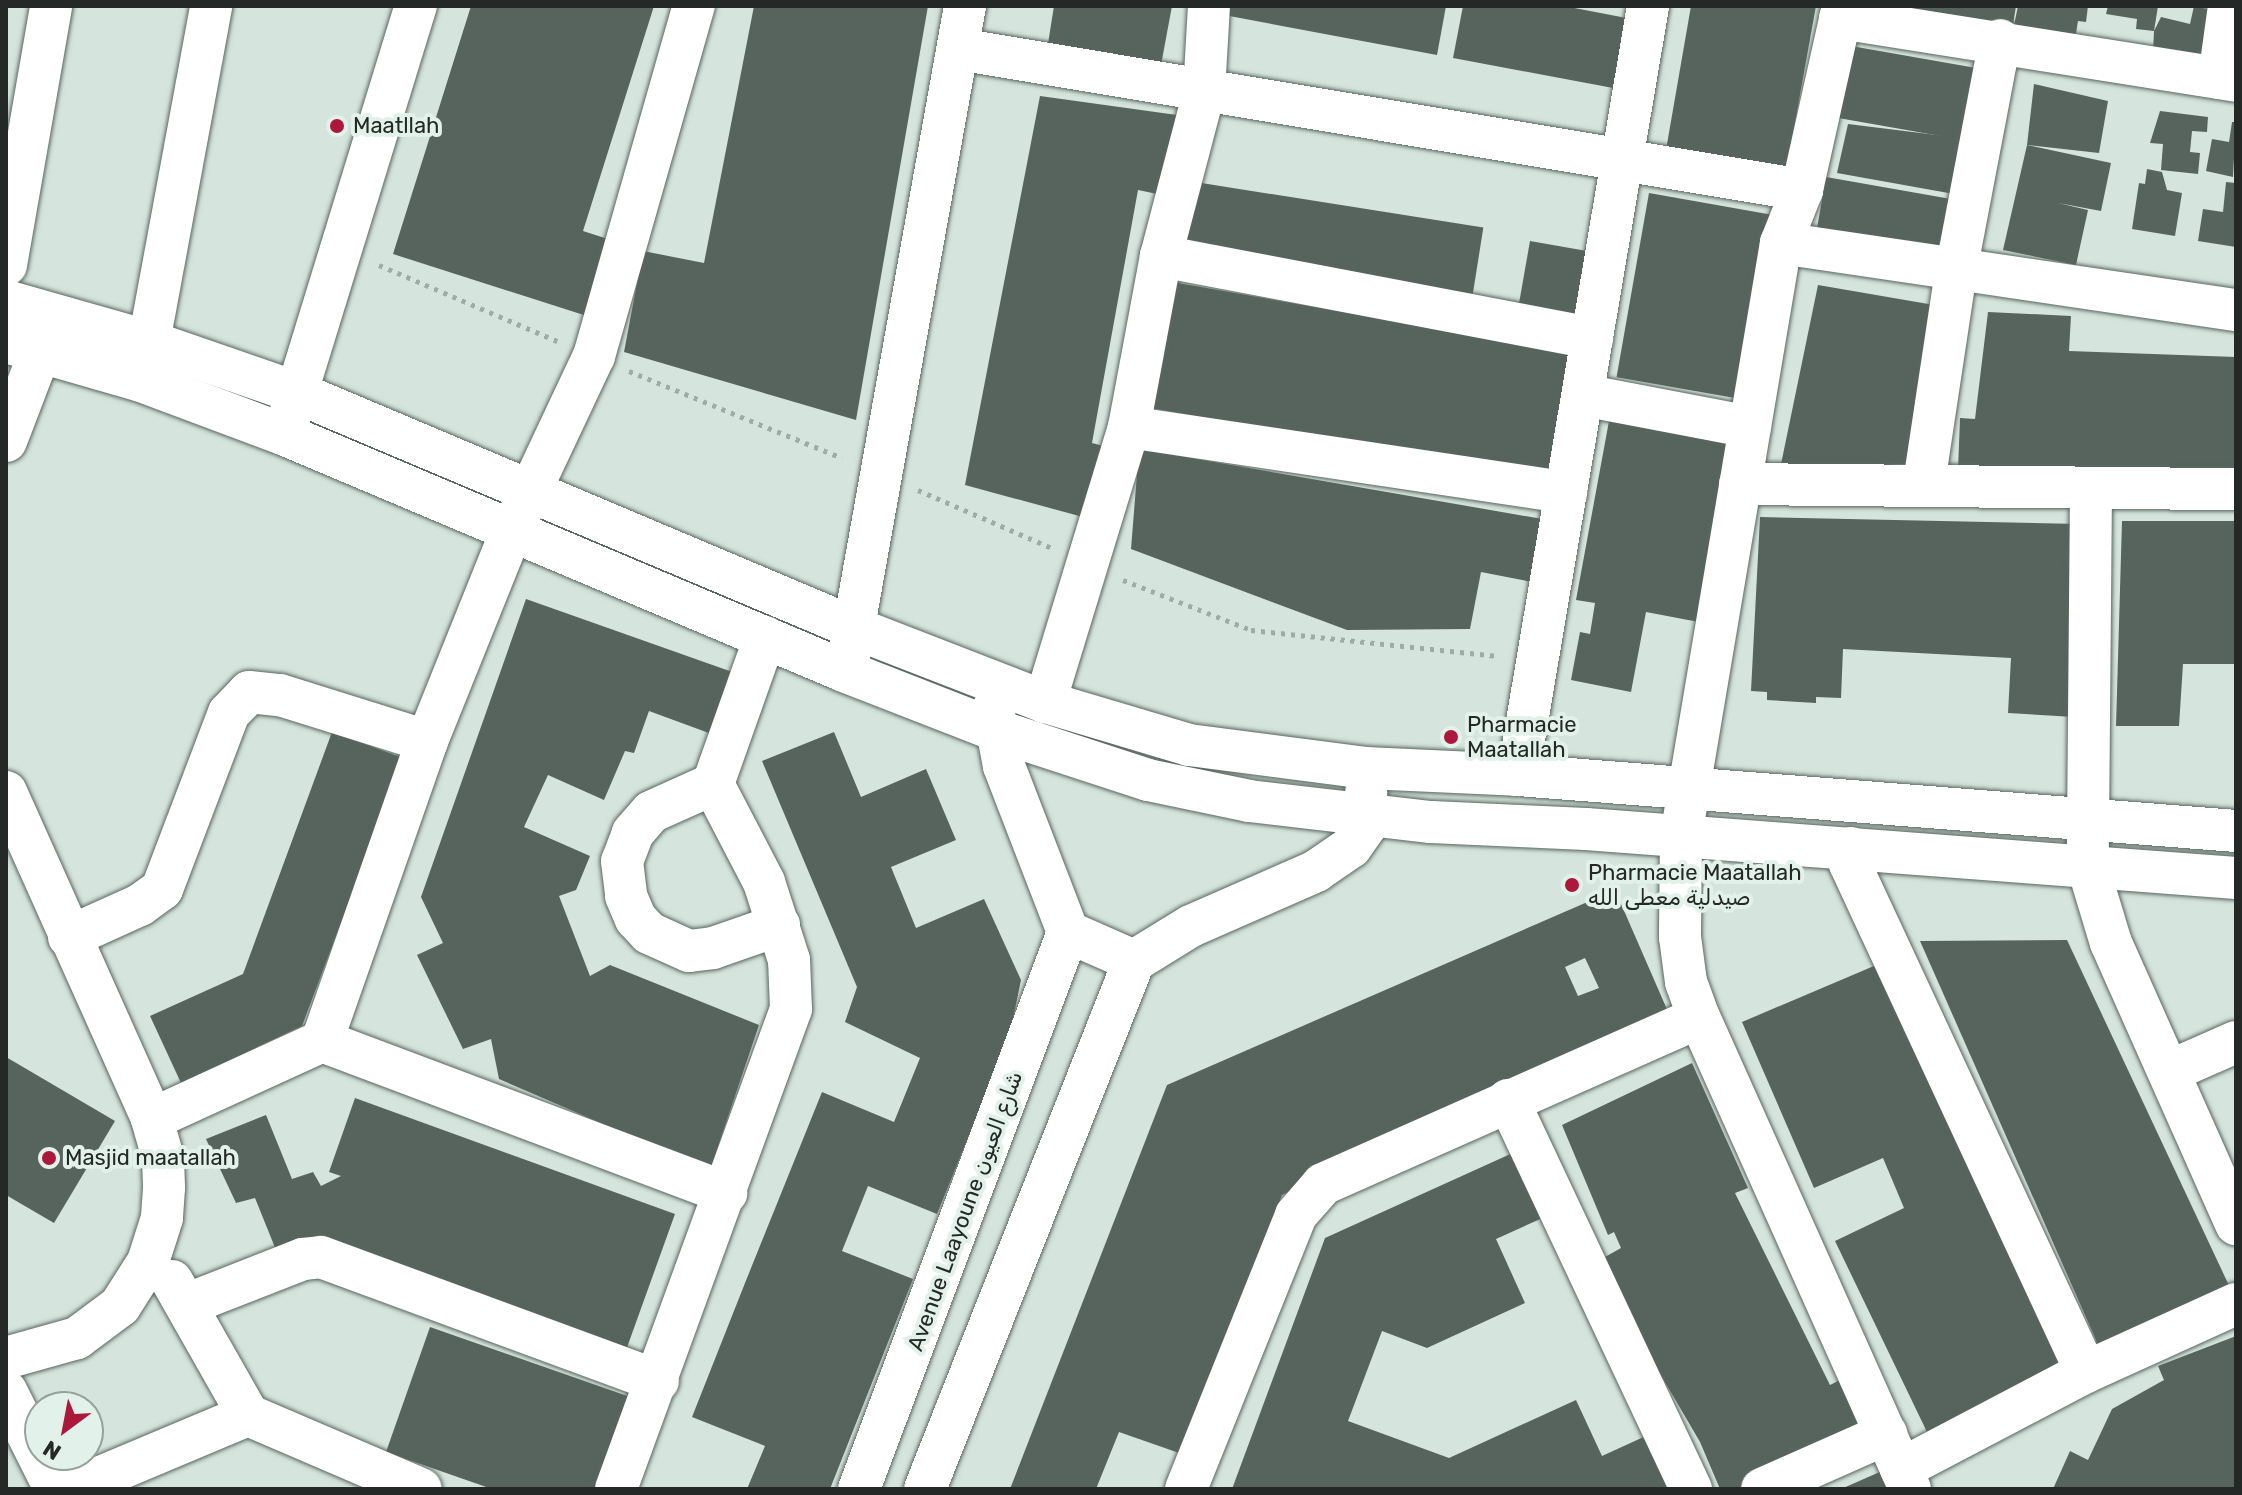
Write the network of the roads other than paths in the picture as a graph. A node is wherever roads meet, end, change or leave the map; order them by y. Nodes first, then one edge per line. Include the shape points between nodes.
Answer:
1 (51, 6) edge
2 (211, 6) edge
3 (416, 6) edge
4 (694, 6) edge
5 (965, 6) edge
6 (1209, 6) edge
7 (1648, 6) edge
8 (2229, 6) edge
9 (1842, 12) edge
10 (2000, 40) junction
11 (958, 49) junction
12 (2228, 80) edge
13 (1204, 92) junction
14 (18, 108) edge
15 (1622, 161) junction
16 (1802, 190) junction
17 (1781, 243) junction
18 (1161, 256) junction
19 (6, 265) edge
20 (1956, 271) junction
21 (6, 301) edge
22 (2236, 310) edge
23 (34, 335) edge
24 (1592, 338) junction
25 (151, 342) junction
26 (141, 381) junction
27 (298, 393) junction
28 (1583, 395) junction
29 (1129, 427) junction
30 (1750, 427) junction
31 (283, 434) junction
32 (6, 441) edge
33 (1924, 483) junction
34 (1740, 484) junction
35 (2091, 489) junction
36 (2236, 489) edge
37 (530, 492) junction
38 (1566, 492) junction
39 (512, 530) junction
40 (857, 629) junction
41 (765, 637) junction
42 (844, 671) junction
43 (995, 683) junction
44 (1045, 702) junction
45 (995, 730) junction
46 (427, 741) junction
47 (1365, 768) junction
48 (1518, 775) junction
49 (713, 784) junction
50 (1689, 791) junction
51 (6, 792) edge
52 (1368, 815) junction
53 (2086, 820) junction
54 (2236, 831) edge
55 (1681, 836) junction
56 (1851, 848) junction
57 (2088, 867) junction
58 (2236, 878) edge
59 (779, 925) junction
60 (1068, 932) junction
61 (69, 937) junction
62 (1134, 961) junction
63 (1699, 1017) junction
64 (322, 1041) junction
65 (2236, 1042) edge
66 (2170, 1071) junction
67 (1508, 1100) junction
68 (152, 1119) junction
69 (726, 1193) junction
70 (2236, 1224) edge
71 (148, 1262) junction
72 (188, 1304) junction
73 (2236, 1304) edge
74 (6, 1358) edge
75 (2086, 1372) junction
76 (658, 1381) junction
77 (6, 1391) edge
78 (248, 1415) junction
79 (1899, 1464) edge
80 (55, 1489) edge
81 (72, 1489) edge
82 (421, 1489) edge
83 (616, 1489) edge
84 (859, 1489) edge
85 (925, 1489) edge
86 (1186, 1489) edge
87 (1691, 1489) edge
88 (1762, 1489) edge

1 - 14 street
2 - 25 street
3 - 27 street
4 - 37 street via 594,356
5 - 11 street
6 - 13 street
7 - 15 street
8 - 12 street
9 - 10 street
9 - 16 street
10 - 12 street
10 - 20 street
11 - 13 street
11 - 40 street
13 - 15 street
13 - 18 street
14 - 19 street
15 - 16 street
15 - 24 street
16 - 17 street
17 - 20 street
17 - 30 street
18 - 24 street
18 - 29 street
20 - 22 street
20 - 33 street
21 - 23 street
23 - 25 street
23 - 26 street
23 - 32 street
24 - 28 street
25 - 26 street
25 - 27 street
26 - 31 street
27 - 31 street
27 - 37 street
28 - 30 street
28 - 38 street
29 - 38 street
29 - 44 street
30 - 34 street
31 - 39 street
33 - 34 street
33 - 35 street
34 - 50 street
35 - 36 street
35 - 53 street
37 - 39 street
37 - 40 street
38 - 48 street
39 - 41 street
39 - 46 street
40 - 42 street
40 - 43 street
41 - 42 street
41 - 49 street
42 - 45 street
43 - 44 street
43 - 45 street
44 - 47 street via 1189,745
45 - 52 street via 1148,780 1249,801
45 - 60 street
46 - 61 street via 280,695 249,692 229,713 162,889 140,905
46 - 64 street
47 - 48 street
47 - 52 street
48 - 50 street
49 - 59 street via 753,855
49 - 59 street via 651,812 633,833 622,861 626,896 636,919 649,933 689,951
50 - 53 street
50 - 55 street
51 - 61 street
52 - 55 street
52 - 62 street via 1351,847 1316,871 1191,926
53 - 54 street
53 - 57 street
55 - 56 street
55 - 63 street via 1680,937 1686,982
56 - 57 street
56 - 75 street via 1850,864
57 - 58 street
57 - 66 street via 2111,943
59 - 69 street via 793,982 791,1009
60 - 62 street
60 - 84 street, Avenue Laayoune شارع العيون
61 - 68 street
62 - 85 street
63 - 67 street
63 - 79 street
64 - 68 street
64 - 69 street
65 - 66 street
66 - 70 street
67 - 86 street via 1323,1184 1296,1215
67 - 87 street
68 - 71 street via 163,1158 164,1188 162,1218
69 - 76 street
71 - 72 street via 170,1278
71 - 74 street via 104,1321 55,1347
72 - 76 street via 303,1259 321,1257
72 - 78 street
73 - 75 street
75 - 79 street
76 - 83 street
77 - 80 street
78 - 81 street
78 - 82 street
79 - 88 street

